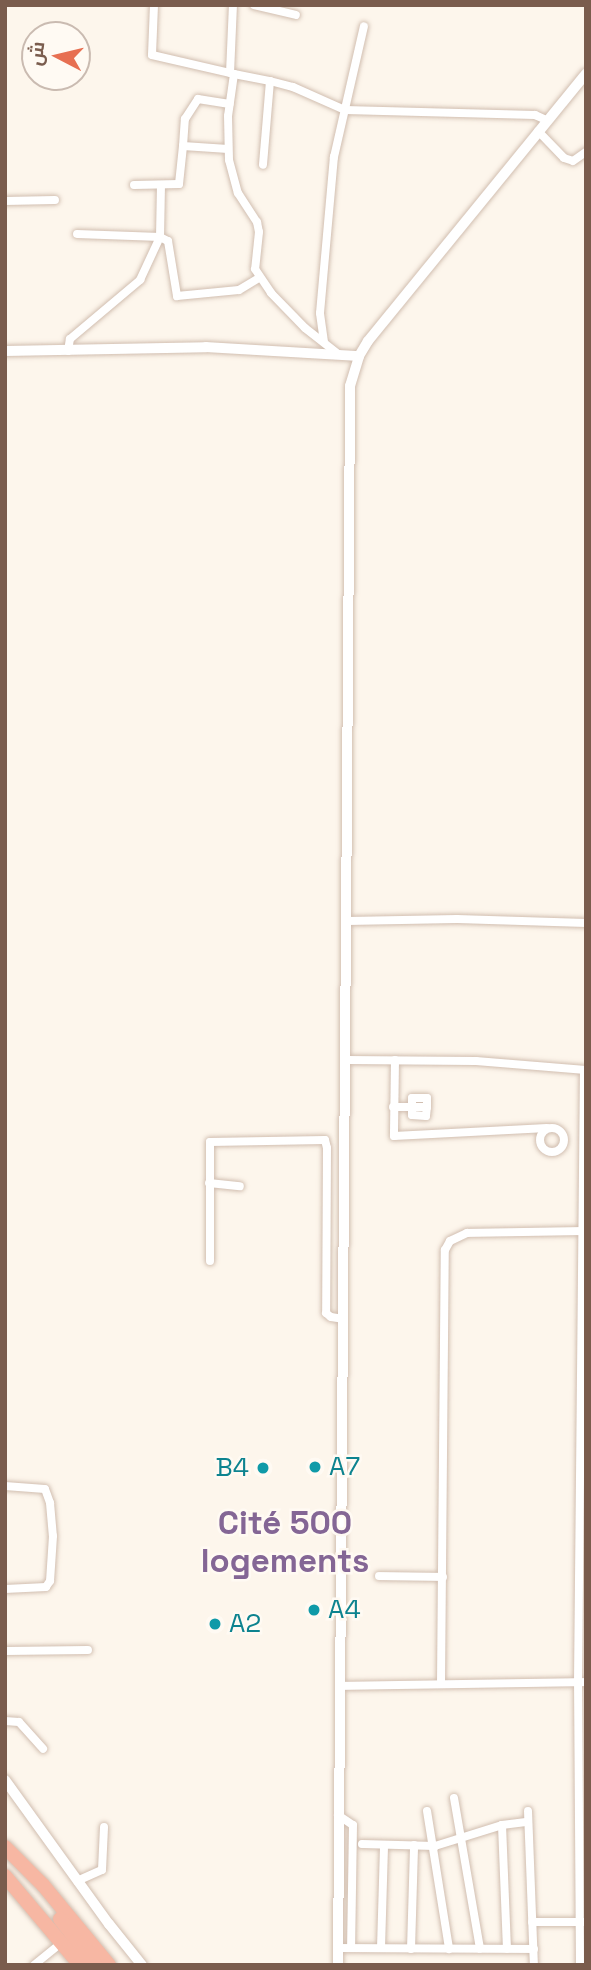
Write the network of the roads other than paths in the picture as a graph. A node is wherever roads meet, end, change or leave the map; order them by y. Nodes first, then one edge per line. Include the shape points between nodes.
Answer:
1 (154, 5) edge
2 (233, 5) edge
3 (254, 5) edge
4 (296, 15) dead end
5 (364, 26) dead end
6 (232, 74) junction
7 (586, 74) edge
8 (270, 82) junction
9 (230, 104) junction
10 (345, 110) junction
11 (546, 120) junction
12 (538, 131) junction
13 (183, 146) junction
14 (228, 149) junction
15 (586, 152) edge
16 (263, 165) dead end
17 (161, 185) junction
18 (134, 186) dead end
19 (55, 200) dead end
20 (5, 201) edge
21 (77, 234) dead end
22 (160, 237) junction
23 (259, 278) junction
24 (324, 342) junction
25 (5, 351) edge
26 (68, 351) junction
27 (338, 354) junction
28 (359, 356) junction
29 (347, 921) junction
30 (586, 923) edge
31 (395, 1059) junction
32 (346, 1060) junction
33 (585, 1070) edge
34 (393, 1107) junction
35 (426, 1107) dead end
36 (547, 1128) dead end
37 (209, 1183) junction
38 (240, 1186) dead end
39 (580, 1231) junction
40 (210, 1261) dead end
41 (343, 1320) junction
42 (5, 1486) edge
43 (379, 1576) dead end
44 (443, 1577) junction
45 (5, 1589) edge
46 (88, 1650) dead end
47 (5, 1651) edge
48 (582, 1682) edge
49 (441, 1683) junction
50 (338, 1686) junction
51 (5, 1721) edge
52 (43, 1749) dead end
53 (5, 1780) edge
54 (454, 1798) dead end
55 (427, 1811) dead end
56 (528, 1811) dead end
57 (338, 1815) junction
58 (528, 1822) junction
59 (502, 1825) junction
60 (104, 1827) dead end
61 (461, 1838) junction
62 (362, 1844) dead end
63 (384, 1844) junction
64 (353, 1846) junction
65 (414, 1846) junction
66 (435, 1846) junction
67 (5, 1847) edge
68 (338, 1847) junction
69 (5, 1857) edge
70 (338, 1868) junction
71 (352, 1868) junction
72 (5, 1876) edge
73 (77, 1881) junction
74 (5, 1891) edge
75 (533, 1922) junction
76 (583, 1922) edge
77 (55, 1948) junction
78 (338, 1948) junction
79 (351, 1948) junction
80 (381, 1948) junction
81 (411, 1949) junction
82 (449, 1949) junction
83 (480, 1949) junction
84 (507, 1949) junction
85 (534, 1949) junction
86 (34, 1965) edge
87 (68, 1965) edge
88 (80, 1965) edge
89 (96, 1965) edge
90 (110, 1965) edge
91 (142, 1965) edge
92 (338, 1965) edge
93 (534, 1965) edge
94 (580, 1965) edge

1 - 6 street via 152,55
2 - 6 street
3 - 4 street
5 - 10 street
6 - 8 street
6 - 9 street
7 - 11 main road
8 - 10 street
8 - 16 street
9 - 13 street via 198,99 185,119
9 - 14 street
10 - 11 street via 535,115
10 - 24 street via 334,157 320,313
11 - 12 main road
12 - 15 street via 564,158 573,160
12 - 28 main road
13 - 14 street
13 - 17 street via 180,184
14 - 23 street via 238,193 257,222 259,243 254,261
17 - 18 street
17 - 22 street
19 - 20 street
21 - 22 street
22 - 23 street via 168,241 177,296 239,290
22 - 26 street via 141,280 71,339
23 - 24 street
24 - 27 street
25 - 26 street
26 - 27 street via 206,347
27 - 28 street
28 - 29 main road via 350,386
29 - 30 street
29 - 32 main road
31 - 32 street
31 - 33 street
31 - 34 street
32 - 41 main road
33 - 39 street
34 - 35 street via 412,1107 412,1115 426,1116
34 - 36 street via 394,1136
37 - 38 street
37 - 40 street
37 - 41 street via 212,1140 325,1140 326,1313
39 - 44 street via 467,1234 450,1241 445,1250
39 - 48 street
41 - 50 main road
42 - 45 street via 45,1489 53,1536 46,1587
43 - 44 street
44 - 49 street
46 - 47 street
48 - 49 street
48 - 76 street
49 - 50 street
50 - 57 main road
51 - 52 street via 19,1722
53 - 73 main road
54 - 61 street
55 - 66 street
56 - 58 street
57 - 64 street via 353,1825
57 - 68 main road
58 - 59 street
58 - 75 street
59 - 61 street
59 - 84 street
60 - 73 street via 102,1870
61 - 66 street
61 - 83 street
62 - 63 street
63 - 65 street
63 - 80 street
64 - 68 street
64 - 71 street
65 - 66 street
65 - 81 street
66 - 82 street
67 - 90 highway
68 - 70 main road
69 - 89 highway
70 - 71 street
70 - 78 main road
71 - 79 street
72 - 88 highway
73 - 91 main road
74 - 77 highway
75 - 76 street
75 - 85 street
76 - 94 street
77 - 86 street
77 - 87 highway
78 - 79 street
78 - 92 main road
79 - 80 street
80 - 81 street
81 - 82 street
82 - 83 street
83 - 84 street
84 - 85 street
85 - 93 street

